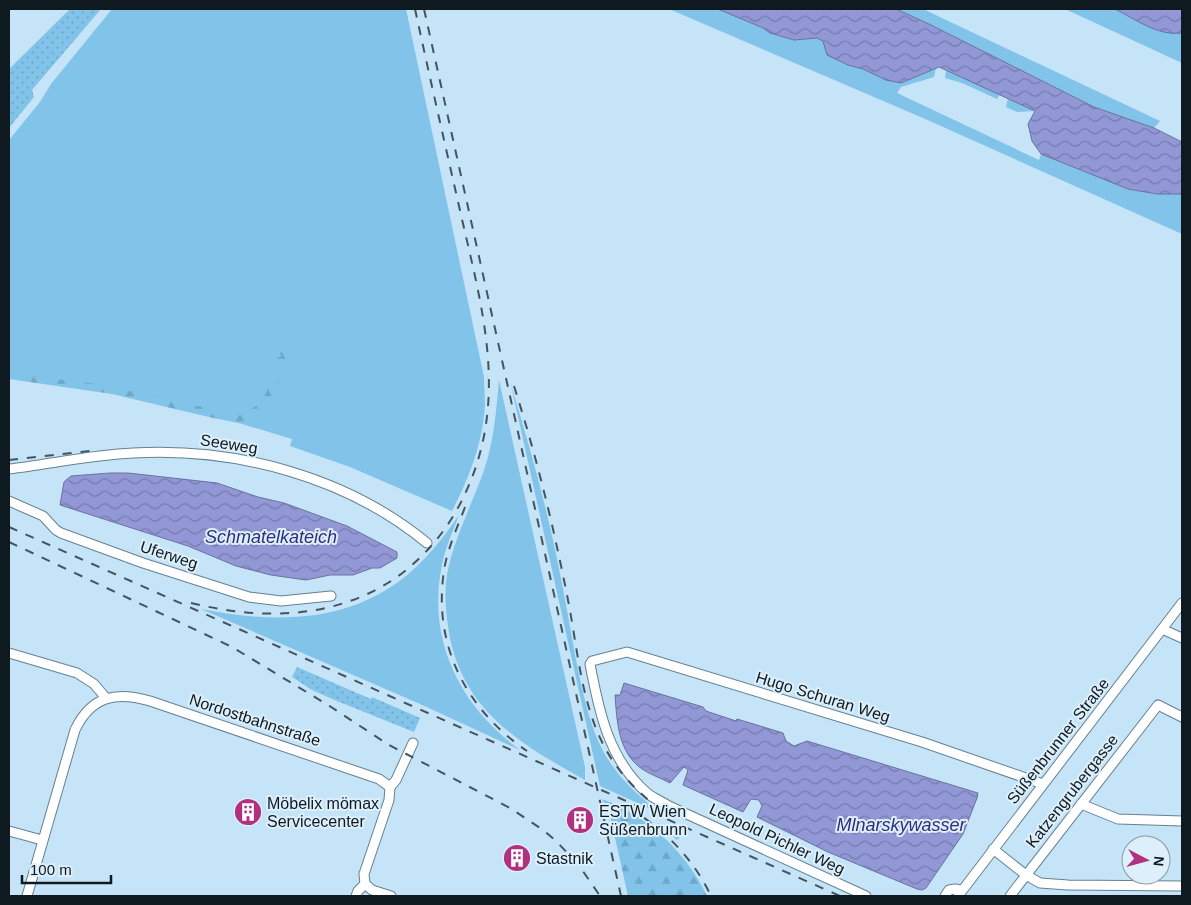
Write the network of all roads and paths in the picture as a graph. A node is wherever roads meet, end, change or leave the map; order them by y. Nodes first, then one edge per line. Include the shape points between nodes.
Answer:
1 (9, 469) edge
2 (9, 500) edge
3 (427, 544) dead end
4 (331, 596) dead end
5 (1182, 603) edge
6 (1162, 629) junction
7 (1182, 638) edge
8 (9, 653) edge
9 (592, 661) joint
10 (103, 700) junction
11 (1182, 717) edge
12 (413, 743) dead end
13 (1043, 784) junction
14 (390, 787) junction
15 (1081, 804) junction
16 (1182, 821) edge
17 (9, 831) edge
18 (42, 840) junction
19 (993, 850) junction
20 (1026, 875) junction
21 (365, 884) junction
22 (1182, 886) edge
23 (959, 893) edge
24 (27, 896) edge
25 (356, 896) edge
26 (391, 896) edge
27 (866, 896) edge
28 (945, 896) edge
29 (1010, 896) edge

1 - 3 street, Seeweg via 135,453 217,456 291,472 334,488 386,514
2 - 4 street, Uferweg via 43,516 61,533 232,592 271,601
5 - 6 street, Süßenbrunner Straße
6 - 7 street
6 - 13 street, Süßenbrunner Straße
8 - 10 street via 77,672 94,684
9 - 13 street, Hugo Schuran Weg via 627,652 922,742
9 - 27 street, Leopold Pichler Weg via 600,714 619,761 648,794
10 - 14 street, Nordostbahnstraße via 124,696 150,701 379,779
10 - 18 street via 83,716 75,730
11 - 15 street, Katzengrubergasse via 1158,705
12 - 14 street
13 - 19 street, Süßenbrunner Straße
14 - 21 street via 389,800 364,874
15 - 16 street via 1118,819
15 - 20 street, Katzengrubergasse
17 - 18 street
18 - 24 street
19 - 20 street
19 - 23 street, Süßenbrunner Straße
20 - 22 street via 1040,883 1068,885
20 - 29 street, Katzengrubergasse
21 - 25 street
21 - 26 street via 372,890
23 - 28 street via 955,889 949,890

